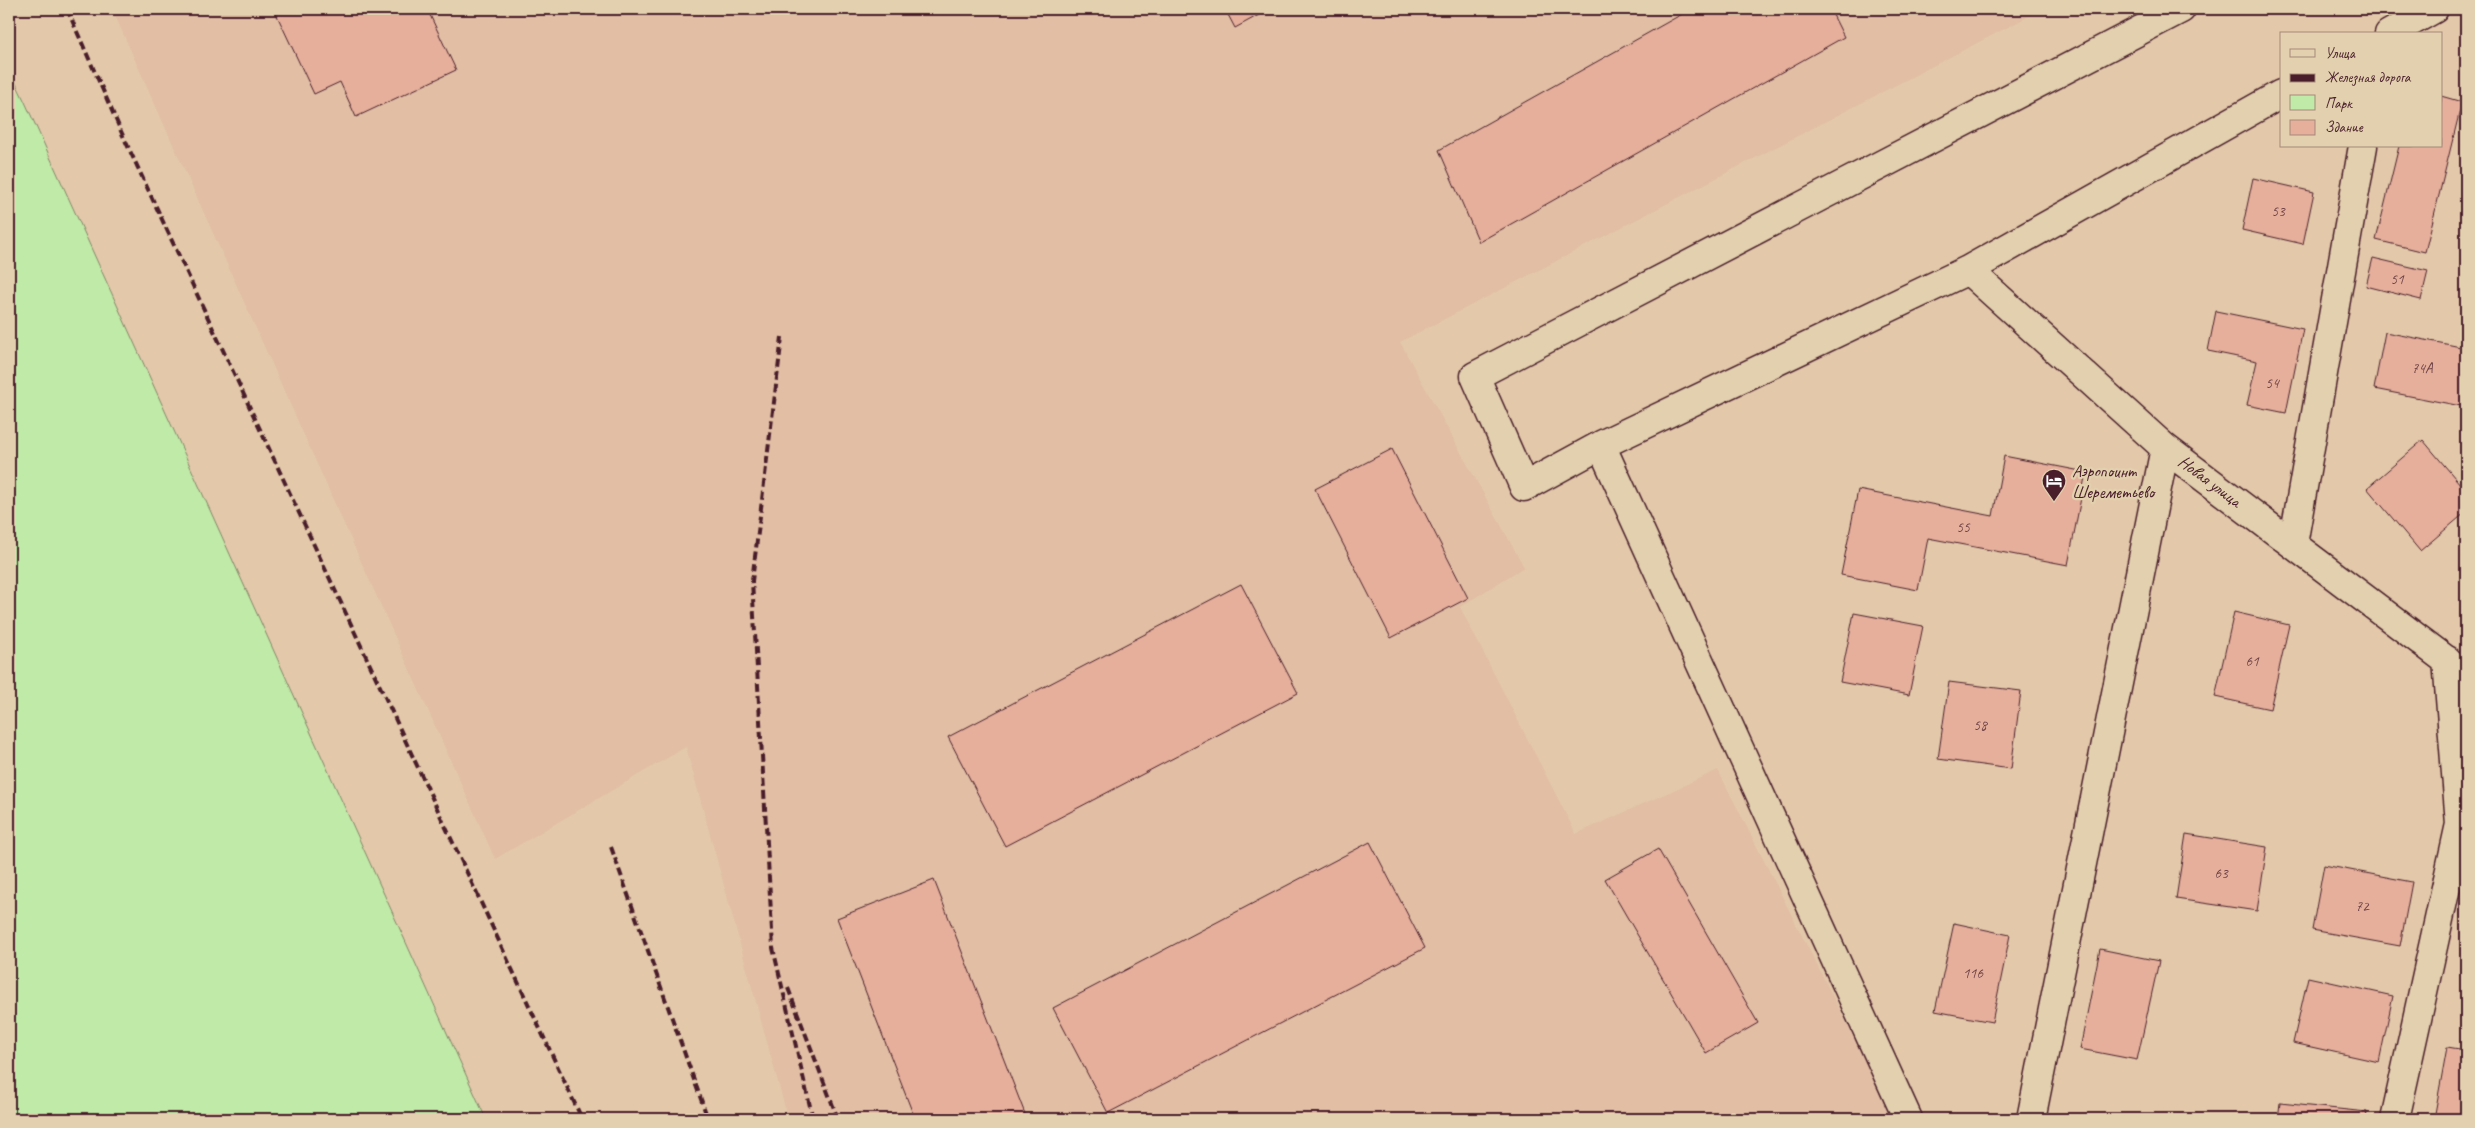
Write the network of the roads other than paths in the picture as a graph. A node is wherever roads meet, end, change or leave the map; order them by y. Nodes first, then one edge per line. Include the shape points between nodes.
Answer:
1 (2181, 9) edge
2 (2434, 9) edge
3 (2393, 32) edge
4 (2280, 95) edge
5 (2363, 148) edge
6 (1968, 270) junction
7 (1601, 445) junction
8 (2165, 448) junction
9 (2293, 544) junction
10 (2456, 668) edge
11 (1908, 1119) edge
12 (2032, 1119) edge
13 (2395, 1119) edge

1 - 7 street via 1475,376 1524,487
2 - 3 street
4 - 6 street
5 - 9 street
6 - 7 street
6 - 8 street, Новая улица
7 - 11 street
8 - 9 street, Новая улица
8 - 12 street
9 - 10 street, Новая улица
10 - 13 street via 2460,824

